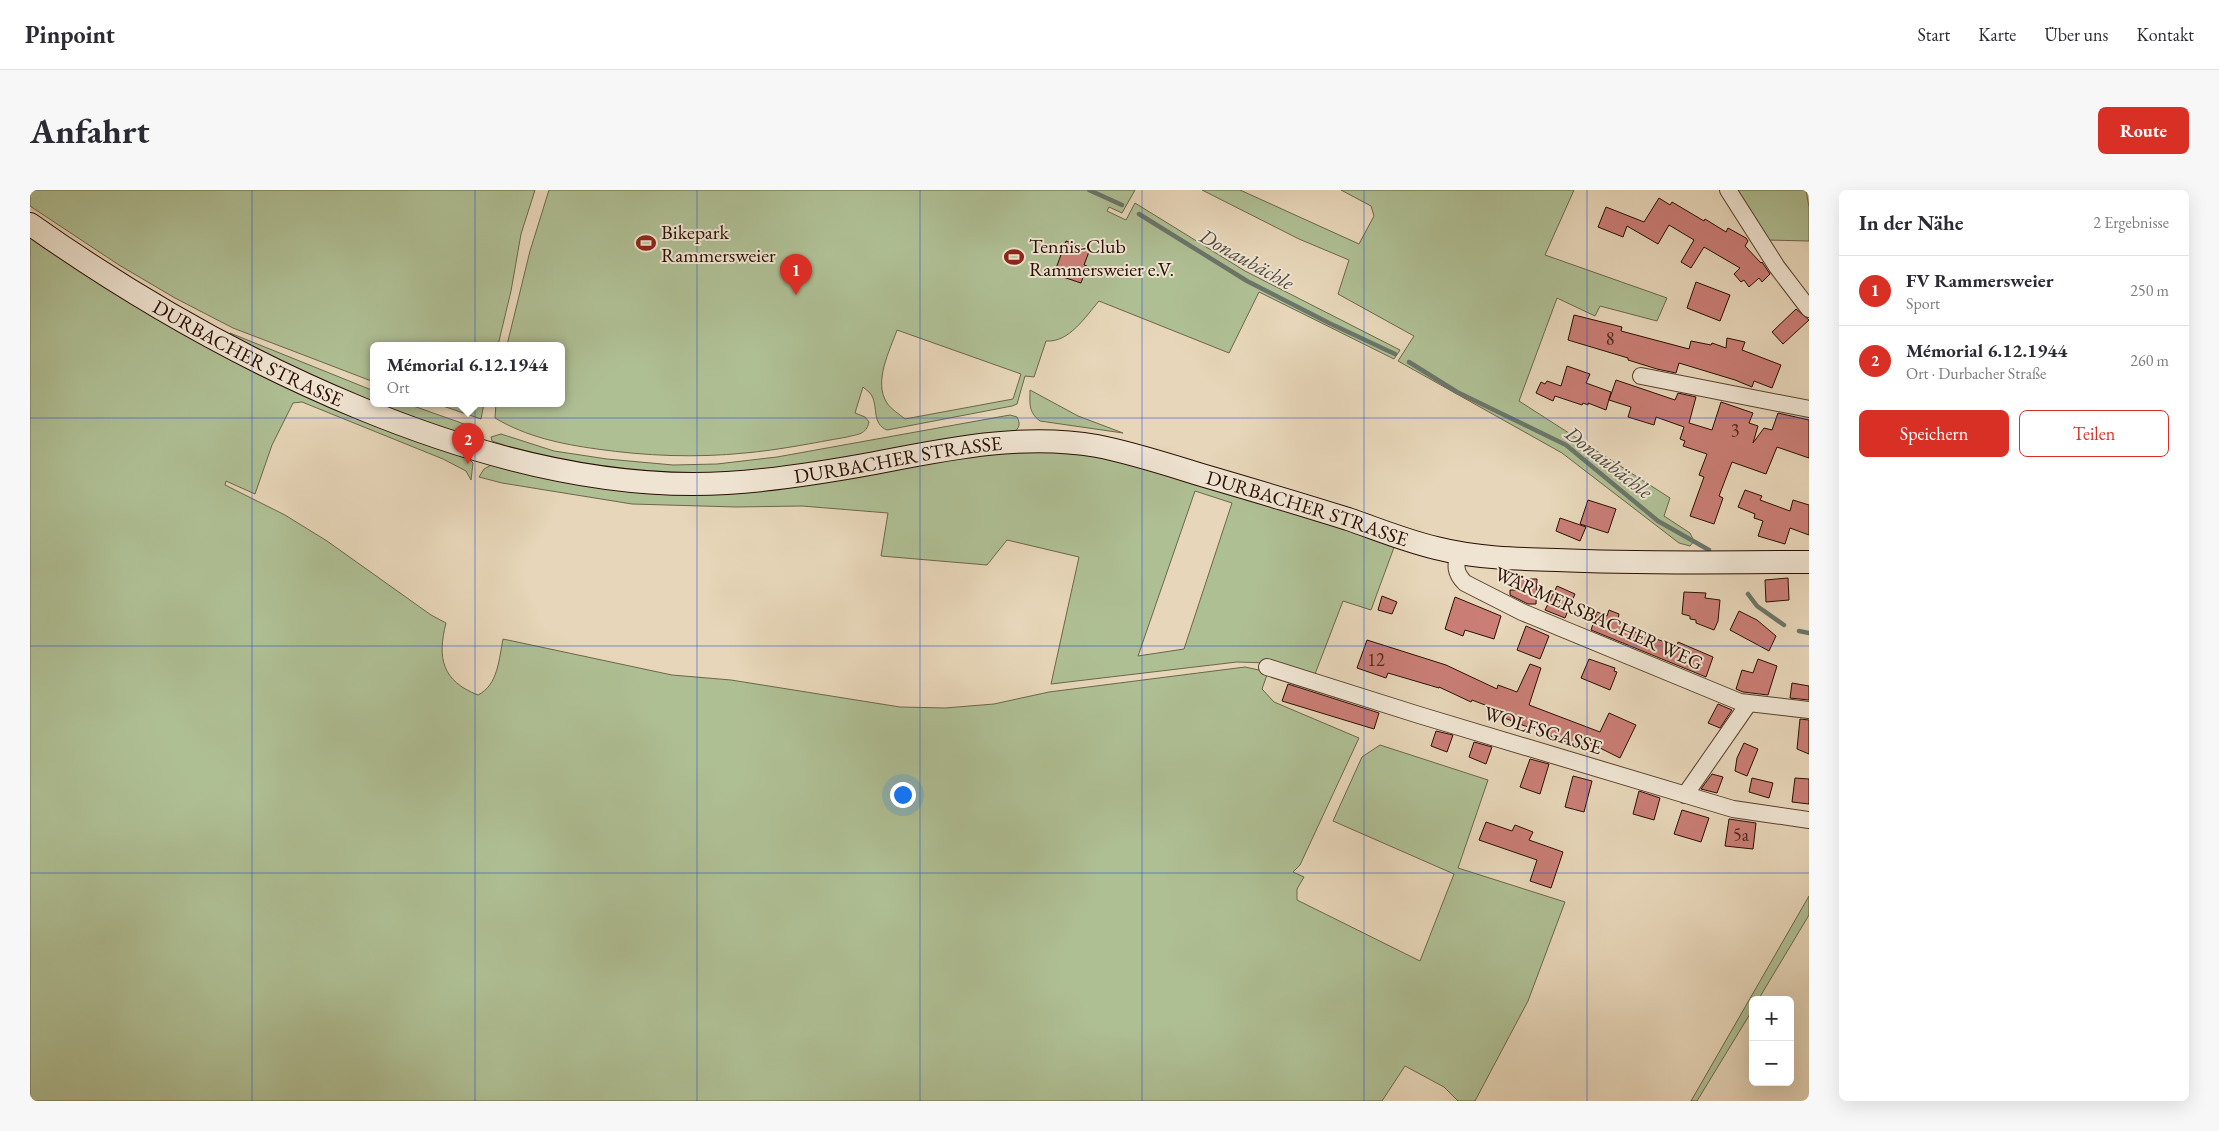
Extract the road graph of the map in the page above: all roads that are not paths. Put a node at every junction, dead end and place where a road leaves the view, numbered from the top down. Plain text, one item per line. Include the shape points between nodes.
1 (1728, 190) edge
2 (30, 224) edge
3 (1809, 309) edge
4 (1641, 376) dead end
5 (1809, 409) edge
6 (1459, 552) junction
7 (1809, 562) edge
8 (1267, 667) dead end
9 (1749, 703) junction
10 (1809, 710) edge
11 (1685, 795) junction
12 (1809, 820) edge

1 - 3 street via 1777,267
2 - 6 street, DURBACHER STRASSE via 142,297 219,341 301,382 395,421 481,451 585,475 653,483 724,483 797,476 948,449 1025,441 1058,442 1096,446 1164,464 1435,548
4 - 5 street
6 - 7 street, DURBACHER STRASSE via 1608,562
6 - 9 street, WÄRMERSBACHER WEG via 1456,569 1465,583 1522,612
8 - 11 street, WOLFSGASSE
9 - 10 street, WÄRMERSBACHER WEG
9 - 11 street
11 - 12 street, WOLFSGASSE via 1733,809

